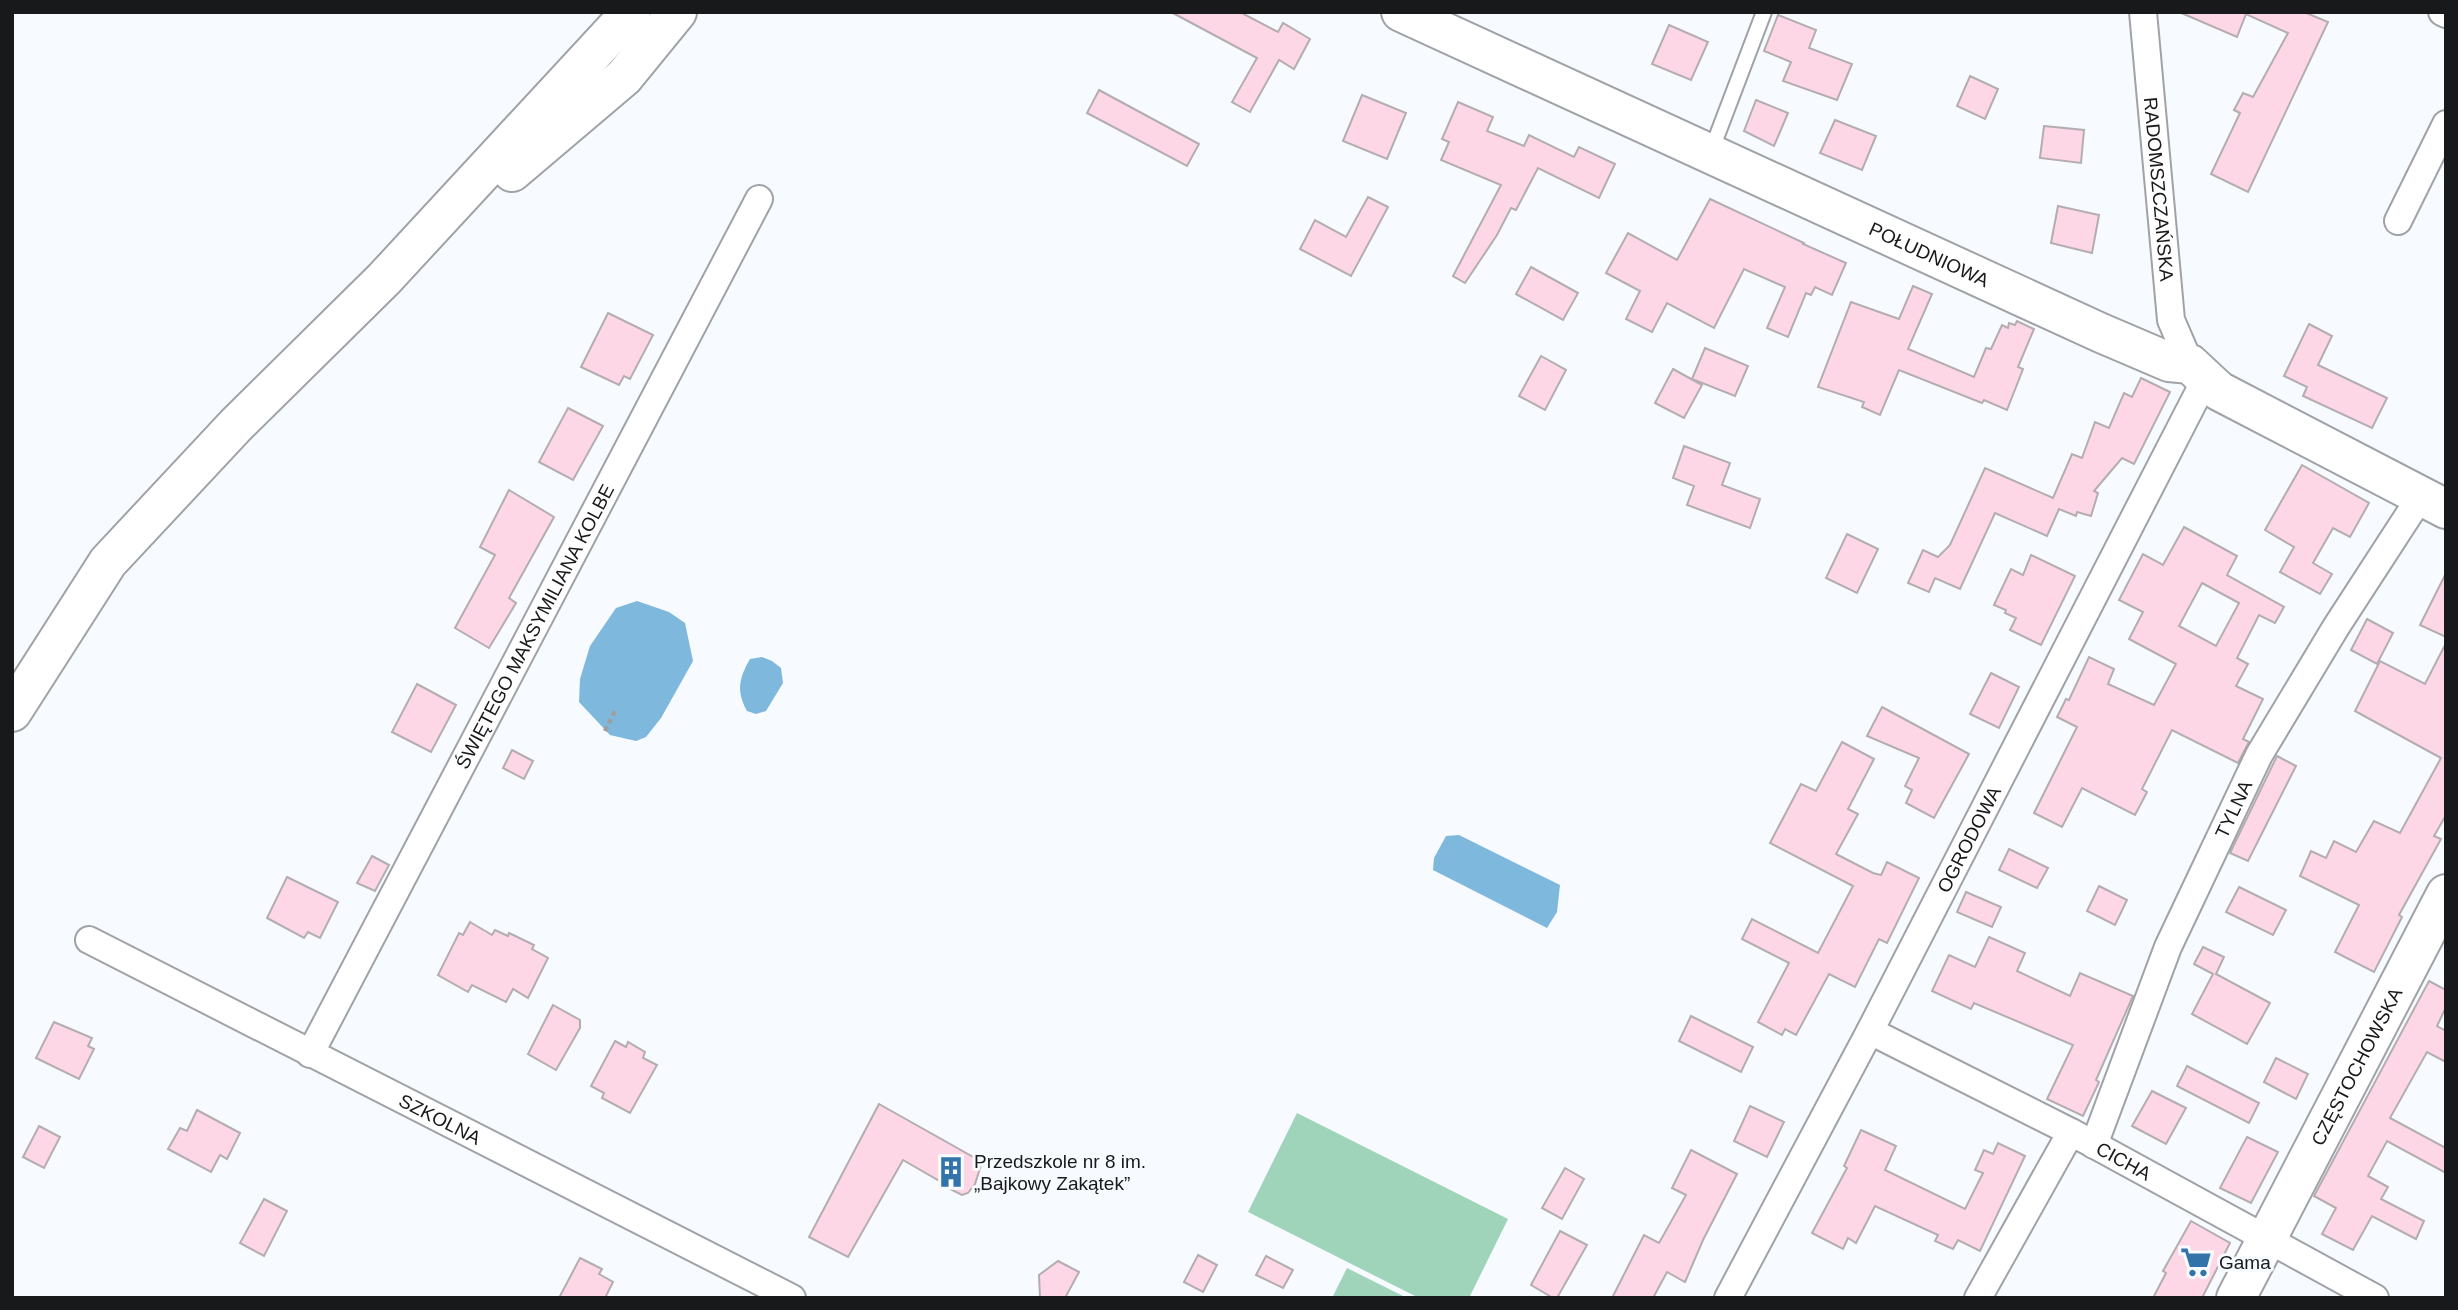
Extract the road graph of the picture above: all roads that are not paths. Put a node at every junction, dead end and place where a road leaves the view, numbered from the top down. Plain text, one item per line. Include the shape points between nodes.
1 (631, 12) edge
2 (677, 12) edge
3 (1401, 12) edge
4 (1764, 12) edge
5 (2143, 12) edge
6 (2446, 124) edge
7 (1708, 161) junction
8 (759, 199) dead end
9 (2398, 221) dead end
10 (384, 279) junction
11 (2197, 372) junction
12 (2434, 503) edge
13 (12, 712) edge
14 (2446, 894) edge
15 (89, 940) dead end
16 (1870, 1031) junction
17 (310, 1054) junction
18 (2071, 1132) junction
19 (2094, 1145) junction
20 (2266, 1239) junction
21 (790, 1297) edge
22 (1728, 1298) edge
23 (1978, 1298) edge
24 (2236, 1298) edge
25 (2375, 1298) edge

1 - 10 street
2 - 10 street via 624,77
3 - 7 street, POŁUDNIOWA
4 - 7 lane
5 - 11 street, RADOMSZCZAŃSKA via 2171,320
6 - 9 street
7 - 11 street, POŁUDNIOWA
8 - 17 street, ŚWIĘTEGO MAKSYMILIANA KOLBE
10 - 13 street via 236,425 108,562
11 - 12 street, POŁUDNIOWA via 2219,390
11 - 16 street, OGRODOWA
12 - 19 street, TYLNA via 2336,627 2259,755 2168,947
14 - 20 street, CZĘSTOCHOWSKA
15 - 17 street, SZKOLNA
16 - 18 street, CICHA
16 - 22 street, OGRODOWA
17 - 21 street, SZKOLNA
18 - 19 street, CICHA
18 - 23 street
19 - 20 street, CICHA
20 - 24 street, CZĘSTOCHOWSKA
20 - 25 street, CICHA

